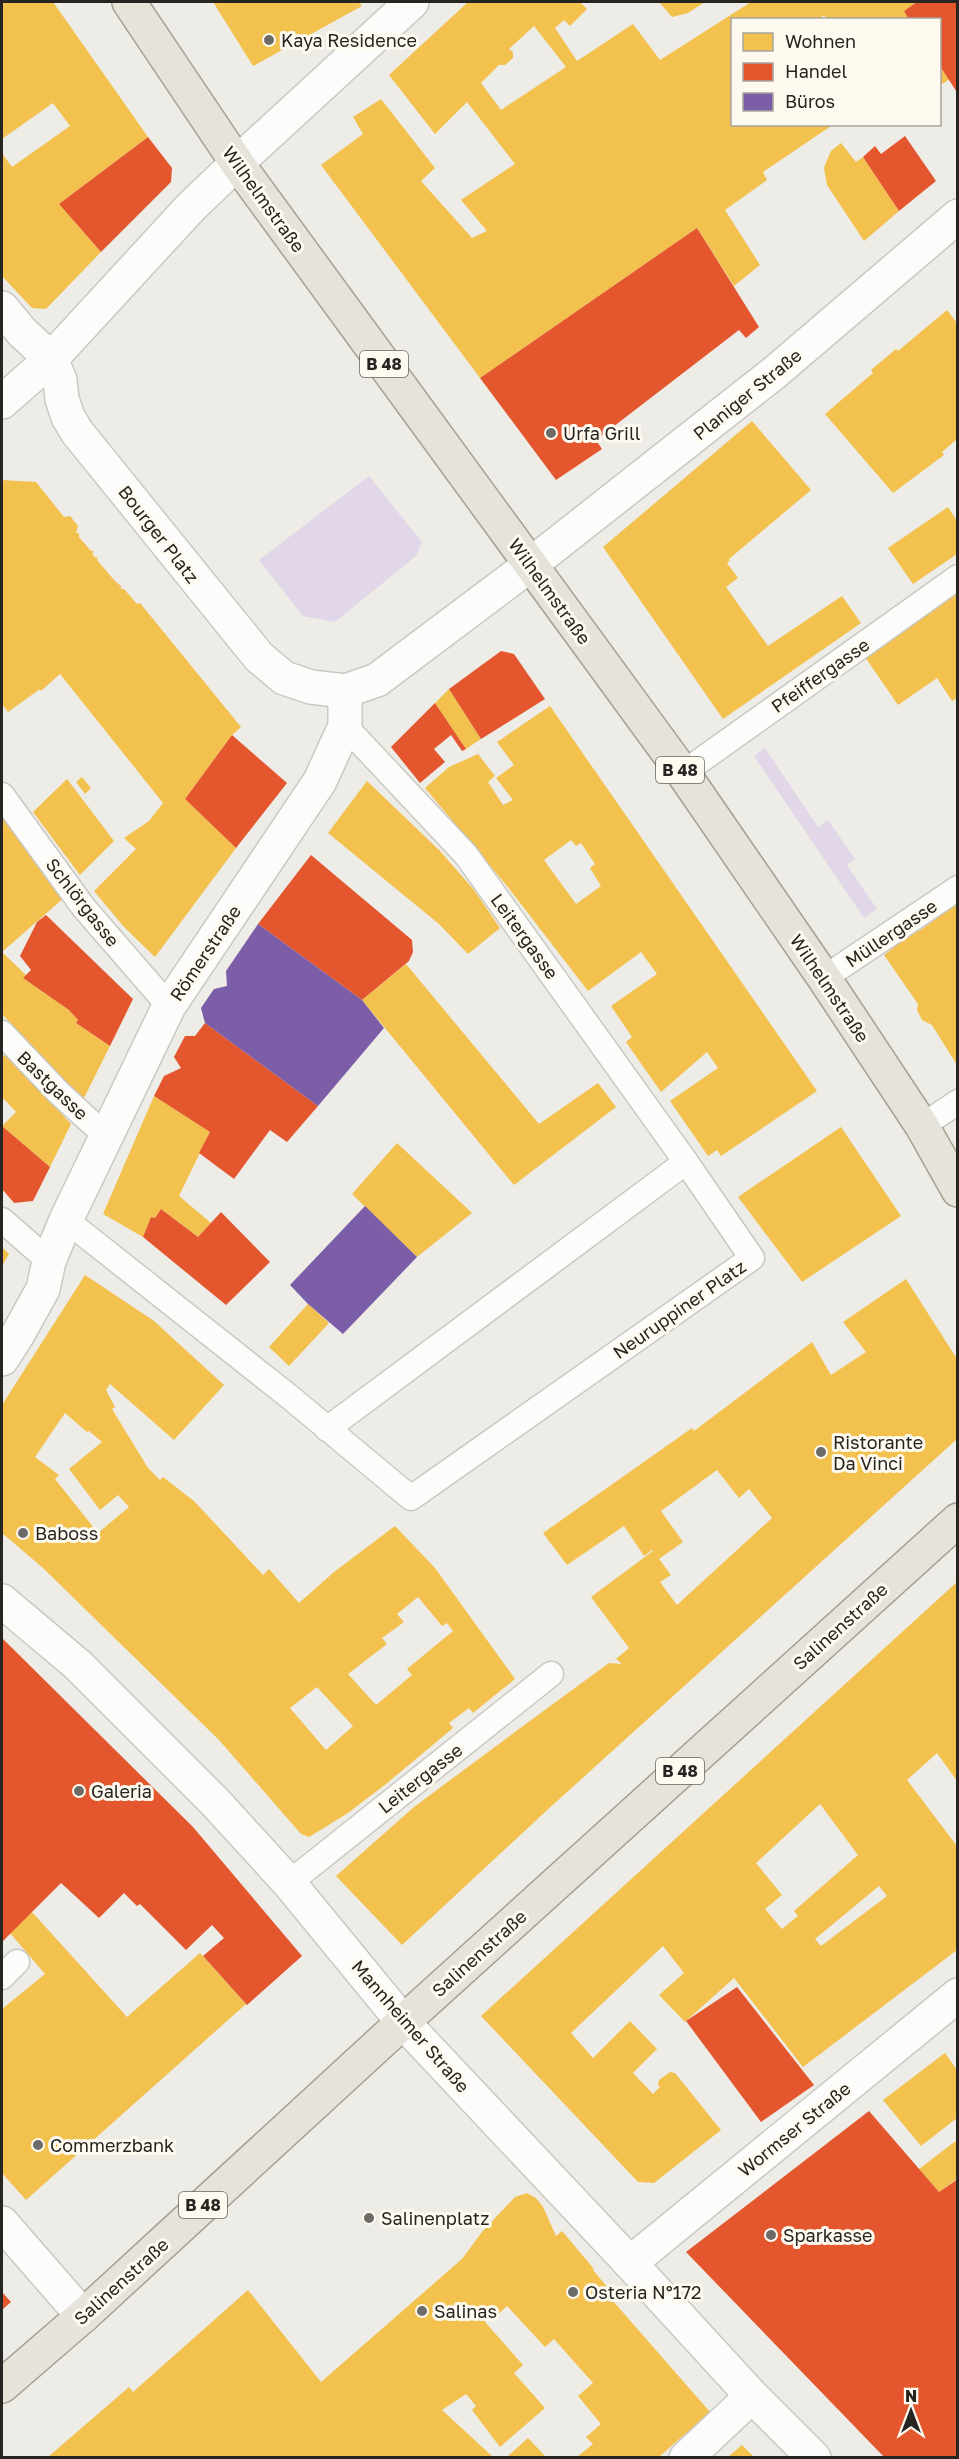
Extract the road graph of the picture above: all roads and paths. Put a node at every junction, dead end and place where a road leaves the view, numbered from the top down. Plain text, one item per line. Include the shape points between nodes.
1 (129, 2) edge
2 (412, 2) edge
3 (237, 163) junction
4 (957, 216) edge
5 (2, 308) edge
6 (51, 358) junction
7 (2, 402) edge
8 (530, 565) junction
9 (957, 577) edge
10 (345, 691) junction
11 (345, 726) junction
12 (683, 773) junction
13 (2, 795) edge
14 (957, 888) edge
15 (824, 978) junction
16 (169, 1006) junction
17 (2, 1033) edge
18 (957, 1102) edge
19 (922, 1126) junction
20 (106, 1136) junction
21 (686, 1162) junction
22 (957, 1190) edge
23 (2, 1220) edge
24 (66, 1220) junction
25 (49, 1261) junction
26 (2, 1359) edge
27 (327, 1429) junction
28 (957, 1520) edge
29 (2, 1600) edge
30 (551, 1674) dead end
31 (289, 1883) junction
32 (957, 1995) edge
33 (403, 2022) junction
34 (2, 2223) edge
35 (630, 2263) junction
36 (83, 2316) junction
37 (2, 2386) edge
38 (752, 2396) junction
39 (686, 2457) edge
40 (814, 2457) edge

1 - 3 main road, Wilhelmstraße / B 48
2 - 3 street
3 - 6 street
3 - 8 main road, Wilhelmstraße / B 48
4 - 8 street, Planiger Straße via 774,374
5 - 6 street
6 - 7 street
6 - 10 street, Bourger Platz via 68,417 77,432 259,657 284,678 311,687
8 - 10 street, Bourger Platz via 377,680
8 - 12 main road, Wilhelmstraße / B 48
9 - 12 lane, Pfeiffergasse
10 - 11 street, Römerstraße
11 - 16 street, Römerstraße via 320,781
11 - 21 lane, Leitergasse via 466,855
12 - 15 main road, Wilhelmstraße / B 48
13 - 16 lane, Schlörgasse via 84,908
14 - 15 lane, Müllergasse
15 - 19 main road, Wilhelmstraße / B 48
16 - 20 street, Römerstraße
17 - 20 lane, Bastgasse
18 - 19 lane
19 - 22 main road, Wilhelmstraße / B 48
20 - 24 street, Römerstraße
21 - 27 lane
21 - 27 lane, Neuruppiner Platz via 752,1258 411,1498
23 - 25 lane
24 - 25 street, Römerstraße
24 - 27 lane
25 - 26 street, Römerstraße via 43,1289
28 - 33 main road, Salinenstraße / B 48
29 - 31 street, Mannheimer Straße via 78,1665 148,1733
30 - 31 lane, Leitergasse
31 - 33 street, Mannheimer Straße
32 - 35 street, Wormser Straße
33 - 35 street, Mannheimer Straße
33 - 36 main road, Salinenstraße / B 48
34 - 36 street
35 - 38 street, Mannheimer Straße
36 - 37 main road, Salinenstraße / B 48
38 - 39 street
38 - 40 street, Mannheimer Straße

